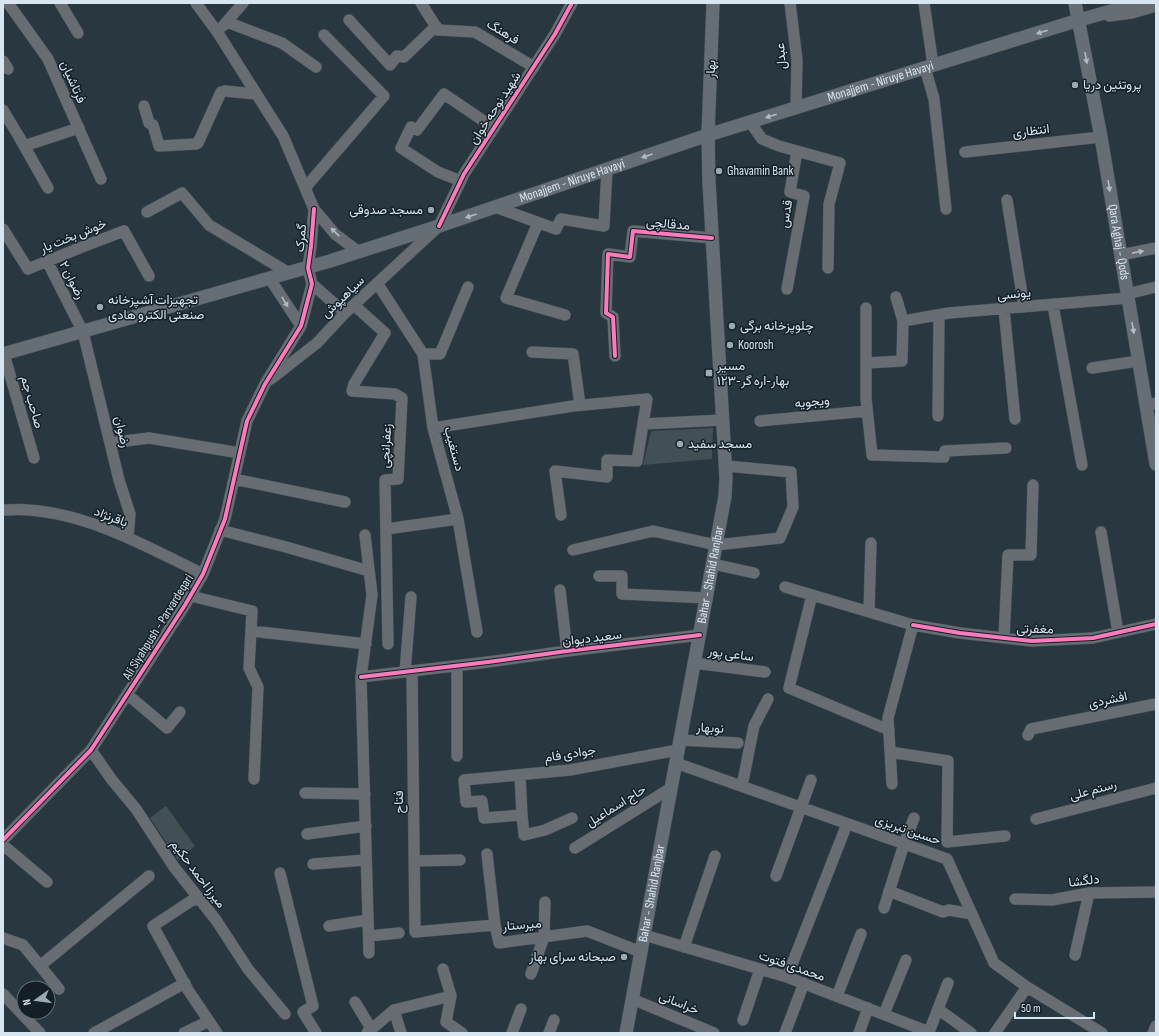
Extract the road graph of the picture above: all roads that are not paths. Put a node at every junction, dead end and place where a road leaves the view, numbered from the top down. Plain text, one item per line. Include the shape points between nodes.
1 (8, 3) edge
2 (60, 3) edge
3 (196, 3) edge
4 (243, 3) edge
5 (421, 3) edge
6 (572, 3) edge
7 (713, 3) edge
8 (790, 3) edge
9 (924, 3) edge
10 (1075, 3) edge
11 (1140, 3) edge
12 (1156, 6) edge
13 (349, 20) dead end
14 (1079, 20) junction
15 (227, 22) junction
16 (436, 26) junction
17 (78, 33) dead end
18 (218, 33) junction
19 (324, 35) dead end
20 (316, 67) dead end
21 (534, 67) junction
22 (929, 67) junction
23 (256, 94) junction
24 (144, 106) dead end
25 (796, 108) junction
26 (3, 110) edge
27 (750, 122) junction
28 (79, 128) junction
29 (494, 128) junction
30 (708, 135) junction
31 (1101, 137) junction
32 (24, 146) junction
33 (797, 151) junction
34 (965, 152) dead end
35 (607, 169) junction
36 (101, 179) dead end
37 (461, 181) junction
38 (48, 188) dead end
39 (305, 188) junction
40 (1007, 200) dead end
41 (495, 207) junction
42 (314, 209) junction
43 (946, 209) dead end
44 (146, 212) dead end
45 (538, 223) junction
46 (439, 226) junction
47 (3, 229) edge
48 (712, 238) junction
49 (1156, 248) edge
50 (360, 252) junction
51 (1121, 255) junction
52 (47, 262) junction
53 (308, 268) junction
54 (828, 268) dead end
55 (289, 273) junction
56 (148, 276) dead end
57 (270, 279) junction
58 (377, 283) junction
59 (312, 284) junction
60 (468, 287) dead end
61 (1156, 287) edge
62 (787, 289) dead end
63 (1128, 296) junction
64 (896, 297) dead end
65 (354, 305) junction
66 (1053, 305) junction
67 (1024, 307) junction
68 (866, 308) dead end
69 (1004, 309) junction
70 (345, 313) junction
71 (565, 315) dead end
72 (939, 315) junction
73 (902, 321) junction
74 (300, 326) junction
75 (83, 332) junction
76 (532, 352) dead end
77 (3, 354) edge
78 (423, 354) junction
79 (615, 356) dead end
80 (1138, 361) junction
81 (866, 363) junction
82 (1092, 368) dead end
83 (265, 384) junction
84 (580, 405) junction
85 (1151, 405) edge
86 (867, 410) junction
87 (938, 416) dead end
88 (1015, 419) dead end
89 (723, 420) junction
90 (760, 421) dead end
91 (643, 424) junction
92 (434, 428) junction
93 (110, 443) junction
94 (1006, 448) dead end
95 (240, 453) junction
96 (34, 458) dead end
97 (1156, 464) edge
98 (1082, 465) dead end
99 (726, 466) junction
100 (234, 480) junction
101 (1033, 485) dead end
102 (345, 502) dead end
103 (3, 510) edge
104 (561, 515) dead end
105 (458, 518) junction
106 (386, 529) junction
107 (220, 530) junction
108 (1101, 532) dead end
109 (365, 535) dead end
110 (128, 538) junction
111 (871, 543) dead end
112 (716, 545) junction
113 (573, 550) dead end
114 (713, 564) junction
115 (369, 571) junction
116 (754, 573) dead end
117 (203, 574) junction
118 (599, 576) dead end
119 (785, 587) dead end
120 (560, 590) dead end
121 (812, 594) junction
122 (190, 596) junction
123 (411, 597) dead end
124 (707, 598) junction
125 (869, 612) junction
126 (1156, 624) edge
127 (913, 625) junction
128 (251, 631) junction
129 (477, 632) dead end
130 (1118, 632) junction
131 (700, 635) junction
132 (1004, 638) junction
133 (366, 644) junction
134 (388, 644) dead end
135 (567, 651) junction
136 (694, 663) junction
137 (457, 666) junction
138 (408, 671) junction
139 (765, 672) dead end
140 (362, 676) junction
141 (127, 694) junction
142 (768, 699) dead end
143 (1156, 704) edge
144 (180, 712) dead end
145 (889, 730) junction
146 (1028, 735) dead end
147 (738, 743) dead end
148 (679, 745) junction
149 (90, 750) junction
150 (890, 752) junction
151 (457, 756) dead end
152 (676, 763) junction
153 (520, 776) junction
154 (254, 779) dead end
155 (811, 780) dead end
156 (892, 784) dead end
157 (742, 786) junction
158 (671, 788) junction
159 (1156, 788) edge
160 (305, 793) dead end
161 (365, 794) junction
162 (800, 807) junction
163 (522, 815) junction
164 (572, 818) dead end
165 (914, 818) dead end
166 (1036, 819) dead end
167 (847, 824) junction
168 (366, 826) junction
169 (307, 834) dead end
170 (1005, 836) dead end
171 (3, 840) edge
172 (904, 844) junction
173 (3, 845) edge
174 (575, 848) dead end
175 (487, 854) dead end
176 (715, 856) dead end
177 (366, 860) junction
178 (460, 860) dead end
179 (414, 861) junction
180 (313, 864) dead end
181 (280, 873) dead end
182 (149, 876) dead end
183 (776, 876) dead end
184 (47, 882) dead end
185 (889, 891) junction
186 (1156, 892) edge
187 (1089, 893) junction
188 (199, 898) junction
189 (1015, 899) dead end
190 (545, 902) dead end
191 (884, 908) dead end
192 (972, 914) junction
193 (368, 920) junction
194 (495, 925) junction
195 (329, 926) dead end
196 (415, 932) joint
197 (399, 933) dead end
198 (860, 934) dead end
199 (644, 935) junction
200 (369, 936) junction
201 (544, 937) junction
202 (3, 938) edge
203 (684, 947) junction
204 (641, 952) junction
205 (369, 953) dead end
206 (1075, 955) dead end
207 (906, 960) dead end
208 (40, 966) junction
209 (443, 969) dead end
210 (760, 969) junction
211 (531, 974) dead end
212 (787, 977) junction
213 (185, 983) junction
214 (804, 983) junction
215 (948, 983) dead end
216 (1027, 987) junction
217 (59, 989) dead end
218 (3, 994) edge
219 (451, 996) junction
220 (837, 996) junction
221 (632, 999) junction
222 (355, 1002) dead end
223 (868, 1008) junction
224 (521, 1009) dead end
225 (938, 1009) junction
226 (394, 1010) junction
227 (285, 1014) dead end
228 (884, 1014) junction
229 (554, 1020) dead end
230 (743, 1020) dead end
231 (209, 1021) junction
232 (1156, 1026) edge
233 (370, 1031) edge
234 (1000, 1031) edge
235 (40, 1033) edge
236 (94, 1033) edge
237 (184, 1033) edge
238 (217, 1033) edge
239 (316, 1033) edge
240 (401, 1033) edge
241 (462, 1033) edge
242 (512, 1033) edge
243 (549, 1033) edge
244 (626, 1033) edge
245 (714, 1033) edge
246 (785, 1033) edge
247 (859, 1033) edge
248 (971, 1033) edge
249 (1102, 1033) edge
250 (1153, 1033) edge

1 - 28 street, فرتاشیان via 48,59
2 - 17 street
3 - 18 street, گمرک
4 - 15 street
5 - 16 street
6 - 21 street, شهید نوحه خوان
7 - 30 main road, بهار
8 - 25 street, عبدل via 797,60
9 - 22 street
10 - 14 main road, Qara Aghaj - Qods
11 - 14 main road, Monajjem - Niruye Havayi
12 - 14 street via 1132,13
13 - 16 street via 390,65 397,56 404,57
14 -> 22 main road, Monajjem - Niruye Havayi
14 -> 31 main road, Qara Aghaj - Qods
15 - 18 street
15 - 20 street via 282,42
16 - 21 street, فرهنگ via 438,30 475,32
18 - 23 street, گمرک
19 - 39 street via 384,96
21 - 29 street, شهید نوحه خوان
22 - 25 main road, Monajjem - Niruye Havayi
22 - 43 street
23 - 24 street via 221,92 196,144 159,146
23 - 39 street, گمرک via 283,136
25 -> 27 main road, Monajjem - Niruye Havayi
26 - 32 street
27 - 30 main road, Monajjem - Niruye Havayi
27 - 33 street via 762,139
28 - 32 street
28 - 36 street, فرتاشیان
29 - 37 street, شهید نوحه خوان
29 - 37 street via 444,94 417,130 411,127 401,148 438,172
30 -> 35 main road, Monajjem - Niruye Havayi
30 - 48 main road, Bahar - Shahid Ranjbar
31 - 34 street, انتظاری
31 -> 51 main road, Qara Aghaj - Qods
32 - 38 street
33 - 54 street via 840,163 829,204
33 - 62 street, قدس via 790,192 804,196
35 - 41 main road, Monajjem - Niruye Havayi
35 - 45 street via 604,226 560,219 556,229
37 - 46 street, شهید نوحه خوان
39 - 42 street, گمرک
40 - 67 street
41 - 45 street
41 -> 46 main road, Monajjem - Niruye Havayi
50 -> 42 street, گمرک via 335,234
42 - 53 street, گمرک
44 - 55 street via 182,193 209,225
45 - 71 street via 506,298
46 - 50 main road, Monajjem - Niruye Havayi
46 - 58 street, سیاهپوش
47 - 52 street, خوش بخت یار via 28,270
48 - 79 street, مدقالچی via 632,231 630,257 608,254 606,313 612,317
48 - 89 main road, Bahar - Shahid Ranjbar
51 -> 49 street
50 - 53 main road, Monajjem - Niruye Havayi
51 - 63 main road, Qara Aghaj - Qods
52 - 56 street, خوش بخت یار via 124,231
52 - 75 street, رضوان ۲
53 - 55 main road, Monajjem - Niruye Havayi
53 - 59 street
55 - 57 main road, Monajjem - Niruye Havayi
57 -> 74 street
57 - 75 main road, Monajjem - Niruye Havayi
58 - 65 street, سیاهپوش
58 - 78 street, دستغیب
59 - 70 street
59 - 74 street, Ali Siyahpush - Parvardeqari
60 - 78 street via 440,354
61 - 63 street, یونسی
63 - 66 street, یونسی
63 -> 80 main road, Qara Aghaj - Qods
64 - 73 street
65 - 70 street, سیاهپوش
65 - 106 street, زعفرانچی via 385,333 352,391 395,394 402,398 398,479 385,480
66 - 67 street, یونسی
66 - 98 street
67 - 69 street, یونسی
68 - 81 street
69 - 72 street, یونسی
69 - 88 street
70 - 83 street, سیاهپوش via 317,343
72 - 73 street, یونسی
72 - 87 street
73 - 81 street via 902,361
74 - 83 street, Ali Siyahpush - Parvardeqari
75 - 77 main road, Monajjem - Niruye Havayi
75 - 93 street, رضوان
76 - 84 street via 573,354
77 - 96 street, صاحب جم
78 - 92 street, دستغیب
80 - 82 street
80 - 85 main road, Qara Aghaj - Qods
81 - 86 street
83 - 95 street, Ali Siyahpush - Parvardeqari via 247,421
84 - 91 street via 647,398
84 - 92 street
85 - 97 main road, Qara Aghaj - Qods
86 - 90 street, ویجویه
86 - 94 street via 872,455 944,457 946,451
89 - 91 street
89 - 99 main road, Bahar - Shahid Ranjbar
91 - 104 street via 637,461 607,460 607,477 555,471
92 - 105 street, دستغیب
93 - 95 street via 149,438
93 - 110 street, رضوان via 130,514
95 - 100 street, Ali Siyahpush - Parvardeqari
99 - 112 main road, Bahar - Shahid Ranjbar via 725,496
99 - 112 street via 791,472 793,506 780,538
100 - 102 street
100 - 107 street, Ali Siyahpush - Parvardeqari
101 - 132 street, مغفرتی via 1031,554 1008,555
103 - 110 street, باقرنژاد via 62,515 107,528
105 - 106 street
105 - 129 street, دستغیب
106 - 134 street, زعفرانچی
107 - 115 street
107 - 117 street, Ali Siyahpush - Parvardeqari
108 - 130 street
109 - 115 street
110 - 117 street, باقرنژاد
111 - 125 street
112 - 113 street via 653,531
112 - 114 main road, Bahar - Shahid Ranjbar
114 - 116 street
114 - 124 main road, Bahar - Shahid Ranjbar
115 - 133 street via 372,595
117 - 122 street, Ali Siyahpush - Parvardeqari
118 - 124 street via 622,576 622,594
119 - 121 street, مغفرتی
120 - 135 street
121 - 125 street, مغفرتی
121 - 145 street via 789,688
122 - 128 street via 252,611
122 - 141 street, Ali Siyahpush - Parvardeqari
123 - 138 street, فتاح
124 - 131 main road, Bahar - Shahid Ranjbar
125 - 127 street, مغفرتی
126 - 130 street, مغفرتی
127 - 132 street, مغفرتی
127 - 145 street via 888,718
128 - 133 street
128 - 154 street via 249,668 258,687
130 - 132 street, مغفرتی via 1092,638 1032,641
131 - 135 street, سعید دیوان
131 - 136 main road, Bahar - Shahid Ranjbar
133 - 140 street
135 - 137 street, سعید دیوان
136 - 139 street, ساعی پور
136 - 148 main road, Bahar - Shahid Ranjbar
137 - 138 street, سعید دیوان
137 - 151 street
138 - 140 street, سعید دیوان
138 - 179 street, فتاح
140 - 161 street
141 - 144 street via 167,728
141 - 149 street, Ali Siyahpush - Parvardeqari
142 - 157 street via 754,726
143 - 146 street, افشردی via 1031,729
145 - 150 street
147 - 148 street, نوبهار
148 - 152 main road, Bahar - Shahid Ranjbar
148 - 153 street, جوادی فام via 570,770
149 - 171 street, Ali Siyahpush - Parvardeqari
149 - 188 street, میرزا احمد حکیم via 136,809 174,867
150 - 156 street
150 - 170 street via 948,761 947,842
152 - 157 street, حسین تبریزی
152 - 158 main road, Bahar - Shahid Ranjbar
153 - 163 street
153 - 163 street, جوادی فام via 464,780 466,802 482,801 484,818
155 - 162 street
157 - 162 street, حسین تبریزی
158 - 174 street, حاج اسماعیل
158 - 199 main road, Bahar - Shahid Ranjbar
159 - 166 street, رستم علی
160 - 161 street
161 - 168 street
162 - 167 street, حسین تبریزی
162 - 183 street
163 - 164 street via 524,835 545,830
165 - 172 street
167 - 172 street, حسین تبریزی
167 - 212 street
168 - 169 street
168 - 177 street
172 - 185 street
172 - 192 street, حسین تبریزی via 947,859
173 - 184 street
175 - 194 street
176 - 203 street
177 - 180 street
177 - 193 street
178 - 179 street
179 - 196 street, فتاح
181 - 239 street via 313,1006 303,1012
182 - 208 street
185 - 191 street
185 - 192 street via 943,912 950,910
186 - 187 street, دلگشا
187 - 189 street, دلگشا via 1052,900
187 - 206 street
188 - 213 street via 153,926
188 - 227 street, میرزا احمد حکیم via 248,969
190 - 201 street
192 - 216 street, حسین تبریزی via 994,963
193 - 195 street
193 - 200 street
194 - 196 street, میرستار
194 - 201 street, میرستار via 499,943
197 - 200 street
198 - 220 street
199 - 203 street, محمدی فتوت
199 - 204 main road, Bahar - Shahid Ranjbar
200 - 205 street
201 - 204 street, میرستار via 587,932
201 - 211 street
202 - 208 street via 23,945
203 - 210 street, محمدی فتوت
204 - 221 main road, Bahar - Shahid Ranjbar
207 - 228 street
208 - 217 street
209 - 219 street
210 - 212 street, محمدی فتوت
210 - 230 street
212 - 214 street, محمدی فتوت
213 - 231 street
213 - 236 street
214 - 220 street, محمدی فتوت
214 - 246 street
215 - 225 street
216 - 234 street
216 - 249 street, حسین تبریزی
218 - 235 street
219 - 226 street
219 - 241 street via 446,1022
220 - 223 street, محمدی فتوت
221 - 244 main road, Bahar - Shahid Ranjbar
221 - 245 street, خراسانی
222 - 233 street
223 - 228 street, محمدی فتوت
223 - 247 street
224 - 242 street
225 - 228 street, محمدی فتوت via 929,1032
225 - 248 street
226 - 233 street
226 - 240 street
229 - 243 street
231 - 237 street
231 - 238 street
232 - 250 street

